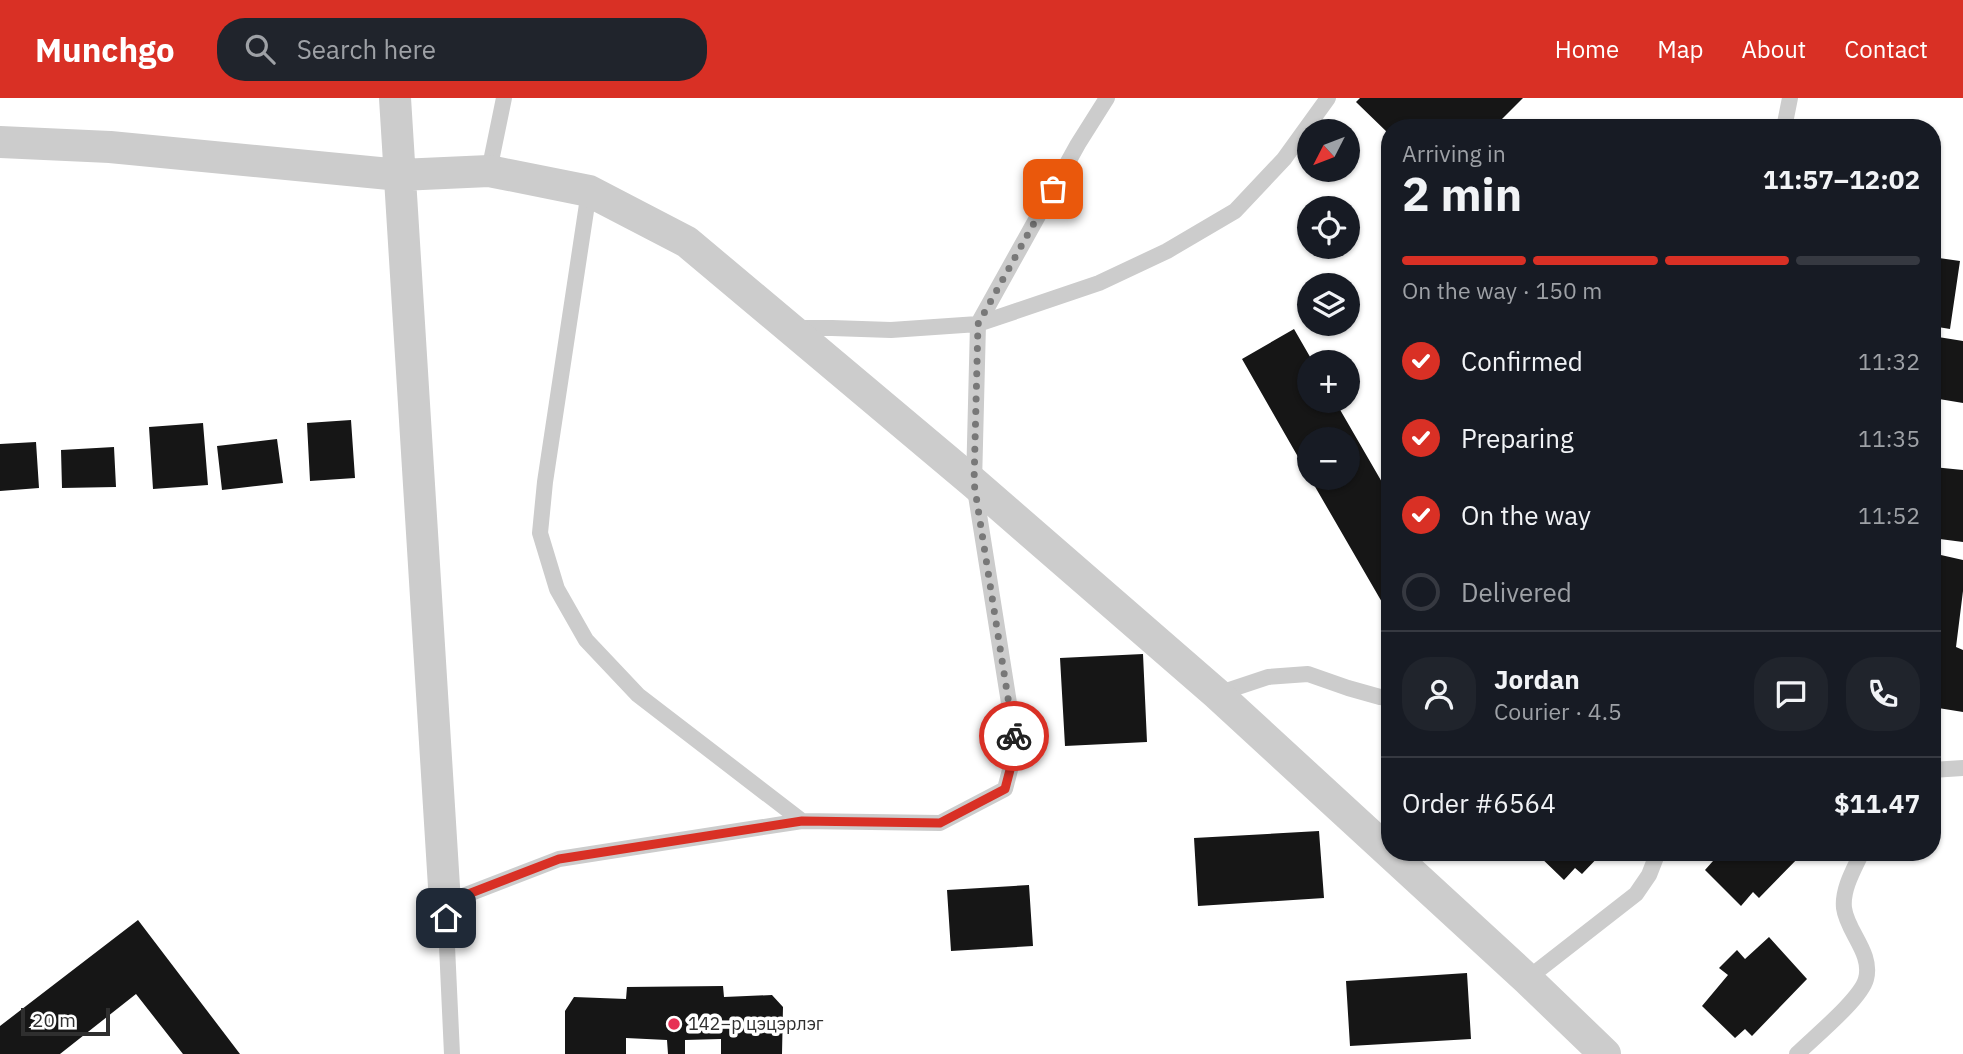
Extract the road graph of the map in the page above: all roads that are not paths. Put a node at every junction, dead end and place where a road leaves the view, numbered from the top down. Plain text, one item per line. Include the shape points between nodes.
1 (395, 98) edge
2 (505, 98) edge
3 (1107, 98) edge
4 (1328, 98) edge
5 (1790, 98) edge
6 (1786, 119) edge
7 (0, 142) edge
8 (489, 171) junction
9 (400, 175) junction
10 (589, 191) junction
11 (978, 324) junction
12 (790, 328) junction
13 (974, 483) junction
14 (1217, 694) junction
15 (1381, 698) edge
16 (1963, 768) edge
17 (1941, 769) edge
18 (802, 821) junction
19 (1381, 844) edge
20 (1399, 861) edge
21 (1654, 861) edge
22 (1858, 861) edge
23 (445, 903) junction
24 (1527, 978) junction
25 (452, 1054) edge
26 (1605, 1054) edge
27 (1797, 1054) edge

1 - 9 street
2 - 8 lane
3 - 11 lane
4 - 11 lane via 1284,159 1235,211 1099,284
5 - 6 lane
7 - 9 street via 110,147
8 - 9 street
8 - 10 street
9 - 23 street
10 - 12 street via 687,242
10 - 18 lane via 540,533 557,589 586,640 638,695
11 - 12 lane via 891,330
11 - 13 lane
12 - 13 street
13 - 14 street
13 - 18 lane via 1016,747 1005,789 940,823
14 - 15 lane via 1268,677 1308,674
14 - 19 street
16 - 17 lane
18 - 23 lane via 559,859
20 - 24 street
21 - 24 lane via 1636,894
22 - 27 lane via 1846,889 1844,909 1868,965 1866,981 1854,999
23 - 25 lane
24 - 26 street

